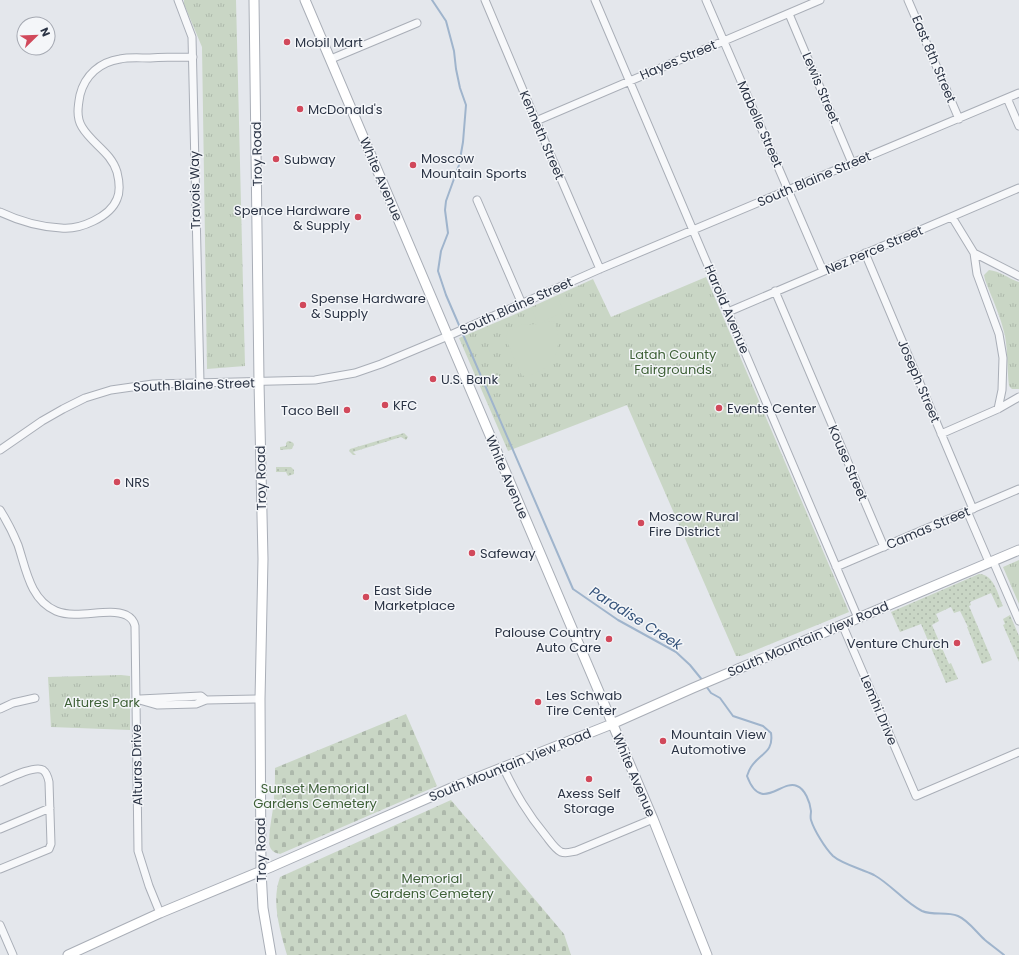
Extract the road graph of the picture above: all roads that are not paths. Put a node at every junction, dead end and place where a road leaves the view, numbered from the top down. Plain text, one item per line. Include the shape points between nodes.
1 (178, 0) edge
2 (254, 0) edge
3 (305, 0) edge
4 (485, 0) edge
5 (595, 0) edge
6 (706, 0) edge
7 (820, 0) edge
8 (908, 0) edge
9 (789, 14) junction
10 (417, 23) dead end
11 (724, 40) junction
12 (193, 57) junction
13 (331, 59) junction
14 (630, 80) junction
15 (1019, 93) edge
16 (1007, 98) junction
17 (959, 119) junction
18 (536, 121) junction
19 (1019, 126) edge
20 (852, 163) junction
21 (1019, 188) edge
22 (789, 190) junction
23 (477, 200) dead end
24 (0, 212) edge
25 (952, 217) junction
26 (693, 230) junction
27 (865, 253) junction
28 (974, 253) junction
29 (600, 269) junction
30 (823, 271) junction
31 (1019, 276) edge
32 (775, 291) junction
33 (522, 304) junction
34 (728, 312) junction
35 (450, 335) junction
36 (200, 382) junction
37 (259, 382) junction
38 (1019, 397) edge
39 (998, 409) junction
40 (941, 434) junction
41 (0, 450) edge
42 (1019, 489) edge
43 (0, 510) edge
44 (970, 510) junction
45 (884, 547) junction
46 (1019, 550) edge
47 (991, 561) junction
48 (836, 567) junction
49 (858, 618) junction
50 (1019, 621) edge
51 (842, 624) junction
52 (35, 698) dead end
53 (136, 699) junction
54 (260, 699) junction
55 (0, 710) edge
56 (612, 724) junction
57 (1019, 752) edge
58 (503, 767) junction
59 (0, 782) edge
60 (50, 808) junction
61 (653, 819) junction
62 (0, 829) edge
63 (0, 869) edge
64 (261, 871) junction
65 (160, 913) junction
66 (0, 925) edge
67 (13, 955) edge
68 (68, 955) edge
69 (272, 955) edge
70 (708, 955) edge

1 - 12 street, Travois Way via 192,37
2 - 37 street, Troy Road
3 - 13 street, White Avenue
4 - 18 street, Kenneth Street
5 - 14 street, Harold Avenue
6 - 11 street, Mabelle Street
7 - 9 street, Hayes Street
8 - 17 street, East 8th Street
9 - 11 street, Hayes Street
9 - 20 street, Lewis Street
10 - 13 street
11 - 14 street, Hayes Street
11 - 22 street, Mabelle Street
12 - 24 street via 120,58 104,64 89,74 82,85 78,117 90,137 114,162 119,187 117,199 99,218 83,226 61,228 18,220
12 - 36 street, Travois Way
13 - 35 street, White Avenue
14 - 18 street, Hayes Street
14 - 26 street, Harold Avenue
15 - 16 street, South Blaine Street
16 - 17 street, South Blaine Street
16 - 19 street
17 - 20 street, South Blaine Street
18 - 29 street, Kenneth Street
20 - 22 street, South Blaine Street
21 - 25 street, Nez Perce Street
22 - 26 street, South Blaine Street
22 - 30 street, Mabelle Street
23 - 33 street
25 - 27 street, Nez Perce Street
25 - 28 street
26 - 29 street, South Blaine Street
26 - 34 street, Harold Avenue
27 - 30 street, Nez Perce Street
27 - 40 street, Joseph Street
28 - 31 street
28 - 39 street via 977,274 999,334 1002,352 1004,374
29 - 33 street, South Blaine Street
30 - 32 street, Nez Perce Street
32 - 34 street, Nez Perce Street
32 - 45 street, Kouse Street
33 - 35 street, South Blaine Street
34 - 48 street, Harold Avenue
35 - 37 street, South Blaine Street via 355,373 315,380
35 - 56 street, White Avenue
36 - 37 street, South Blaine Street
36 - 41 street, South Blaine Street via 153,384 111,390 92,396 42,421
37 - 54 street, Troy Road via 263,559
38 - 39 street
39 - 40 street
40 - 44 street, Joseph Street
42 - 44 street, Camas Street
43 - 53 street, Alturas Drive via 12,531 32,590 42,602 55,611 68,614 114,613 126,615 134,621
44 - 45 street, Camas Street
44 - 47 street, Joseph Street
45 - 48 street, Camas Street
46 - 47 street, South Mountain View Road
47 - 49 street, South Mountain View Road
47 - 50 street, Joseph Street
48 - 49 street, Harold Avenue
49 - 51 street, South Mountain View Road
51 - 56 street, South Mountain View Road
51 - 57 street, Lemhi Drive via 916,796
52 - 55 street via 13,703
53 - 54 street via 201,696 206,700
53 - 65 street, Alturas Drive via 138,851
54 - 64 street, Troy Road
56 - 58 street, South Mountain View Road
56 - 61 street, White Avenue
58 - 61 street via 532,820 560,852 570,852
58 - 64 street, South Mountain View Road
59 - 60 street via 34,769 42,769 49,782
60 - 62 street
60 - 63 street via 51,844 48,849
61 - 70 street, White Avenue
64 - 65 street, South Mountain View Road
64 - 69 street, Troy Road via 263,908
65 - 68 street, South Mountain View Road
66 - 67 street

